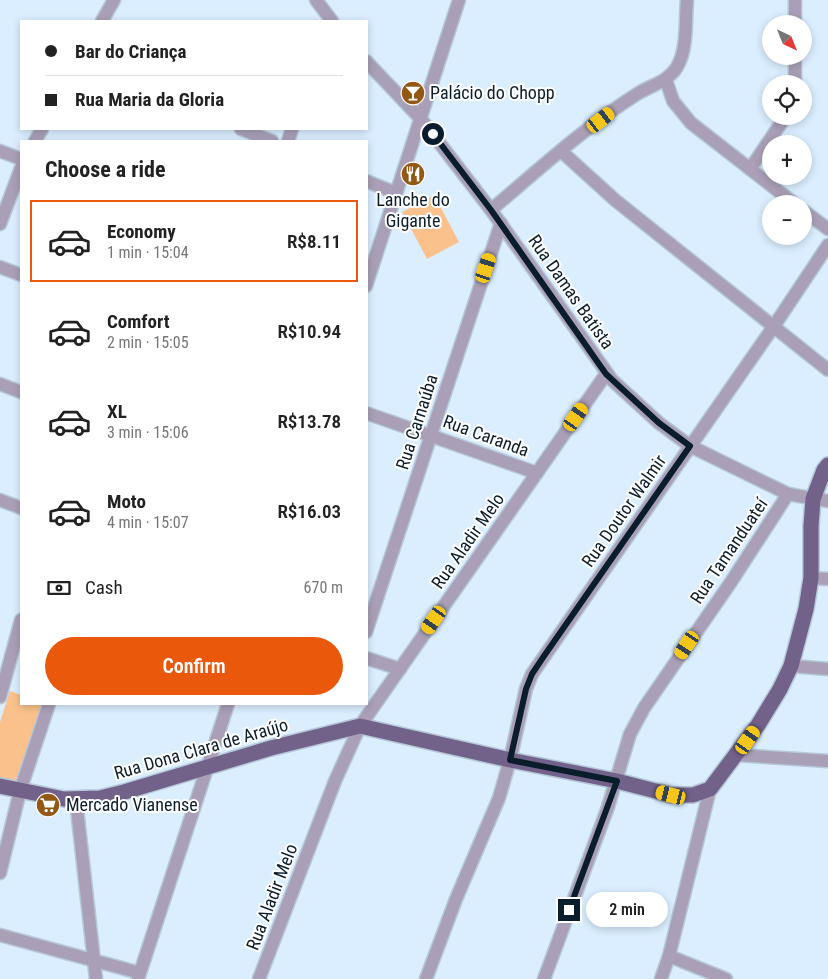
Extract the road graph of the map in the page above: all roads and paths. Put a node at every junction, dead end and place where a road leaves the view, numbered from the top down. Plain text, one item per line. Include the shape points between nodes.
1 (114, 0) edge
2 (316, 0) edge
3 (459, 0) edge
4 (687, 0) edge
5 (795, 0) edge
6 (795, 15) edge
7 (328, 19) edge
8 (103, 20) edge
9 (368, 63) edge
10 (666, 80) junction
11 (421, 119) junction
12 (780, 125) edge
13 (244, 130) edge
14 (270, 140) edge
15 (0, 151) edge
16 (561, 151) junction
17 (20, 159) edge
18 (750, 169) junction
19 (20, 171) edge
20 (368, 181) edge
21 (396, 193) junction
22 (783, 195) edge
23 (491, 210) junction
24 (812, 217) edge
25 (501, 223) junction
26 (0, 224) edge
27 (828, 229) edge
28 (828, 245) edge
29 (0, 267) edge
30 (20, 275) edge
31 (368, 280) edge
32 (774, 326) junction
33 (828, 370) edge
34 (606, 374) junction
35 (0, 384) edge
36 (20, 392) edge
37 (368, 414) edge
38 (431, 436) junction
39 (690, 446) junction
40 (828, 465) edge
41 (536, 473) junction
42 (788, 494) junction
43 (0, 500) edge
44 (821, 500) edge
45 (20, 508) edge
46 (811, 578) junction
47 (828, 579) edge
48 (20, 624) edge
49 (368, 626) edge
50 (368, 659) edge
51 (791, 666) junction
52 (828, 669) edge
53 (400, 670) junction
54 (0, 697) edge
55 (49, 705) edge
56 (228, 705) edge
57 (360, 726) junction
58 (737, 755) junction
59 (510, 760) junction
60 (828, 761) edge
61 (207, 768) junction
62 (617, 781) junction
63 (0, 786) edge
64 (710, 789) junction
65 (20, 791) junction
66 (76, 800) junction
67 (4, 837) edge
68 (0, 873) edge
69 (0, 935) edge
70 (669, 956) junction
71 (94, 960) junction
72 (139, 976) edge
73 (96, 979) edge
74 (259, 979) edge
75 (426, 979) edge
76 (544, 979) edge
77 (661, 979) edge
78 (726, 979) edge

1 - 8 street
2 - 7 street
3 - 11 street
4 - 10 street via 684,48 676,69
5 - 6 street
9 - 11 street, Rua Damas Batista
10 - 16 street via 627,100
10 - 18 street via 673,101 691,123
11 - 21 street
11 - 23 street, Rua Damas Batista
12 - 18 street
13 - 14 street
15 - 17 street
16 - 23 street
16 - 32 street via 615,200
18 - 22 street
19 - 26 street
20 - 21 street
21 - 31 street
23 - 25 street, Rua Damas Batista
24 - 27 street
25 - 34 street, Rua Damas Batista
25 - 38 street, Rua Carnaúba
28 - 32 street, Rua Doutor Walmir
29 - 30 street
32 - 33 street
32 - 39 street, Rua Doutor Walmir
34 - 39 street, Rua Damas Batista via 659,423
34 - 41 street, Rua Aladir Melo
35 - 36 street
37 - 38 street, Rua Caranda
38 - 41 street, Rua Caranda
38 - 49 street, Rua Carnaúba
39 - 42 street, Rua Damas Batista
39 - 59 street, Rua Doutor Walmir via 532,674
40 - 44 main road via 824,470
41 - 53 street, Rua Aladir Melo
42 - 44 street, Rua Tamanduateí
42 - 62 street, Rua Tamanduateí via 644,708 624,750
43 - 45 street
44 - 46 main road via 811,526
46 - 47 street
46 - 51 main road
48 - 54 street
50 - 53 street
51 - 52 street
51 - 58 main road
53 - 57 street, Rua Aladir Melo
55 - 65 street
56 - 61 street
57 - 59 main road, Rua Dona Clara de Araújo
57 - 61 main road, Rua Dona Clara de Araújo
57 - 74 street, Rua Aladir Melo via 335,781
58 - 60 street
58 - 64 main road
59 - 62 main road, Rua Dona Clara de Araújo
59 - 75 street, Rua Doutor Walmir
61 - 66 main road, Rua Dona Clara de Araújo via 100,798
61 - 72 street
62 - 64 main road, Rua Dona Clara de Araújo via 671,795 693,795
62 - 76 street, Rua Tamanduateí
63 - 65 main road, Rua Dona Clara de Araújo
64 - 70 street
65 - 66 main road, Rua Dona Clara de Araújo
65 - 67 street
66 - 71 street
67 - 68 street
69 - 71 street
70 - 77 street
70 - 78 street
71 - 72 street
71 - 73 street

